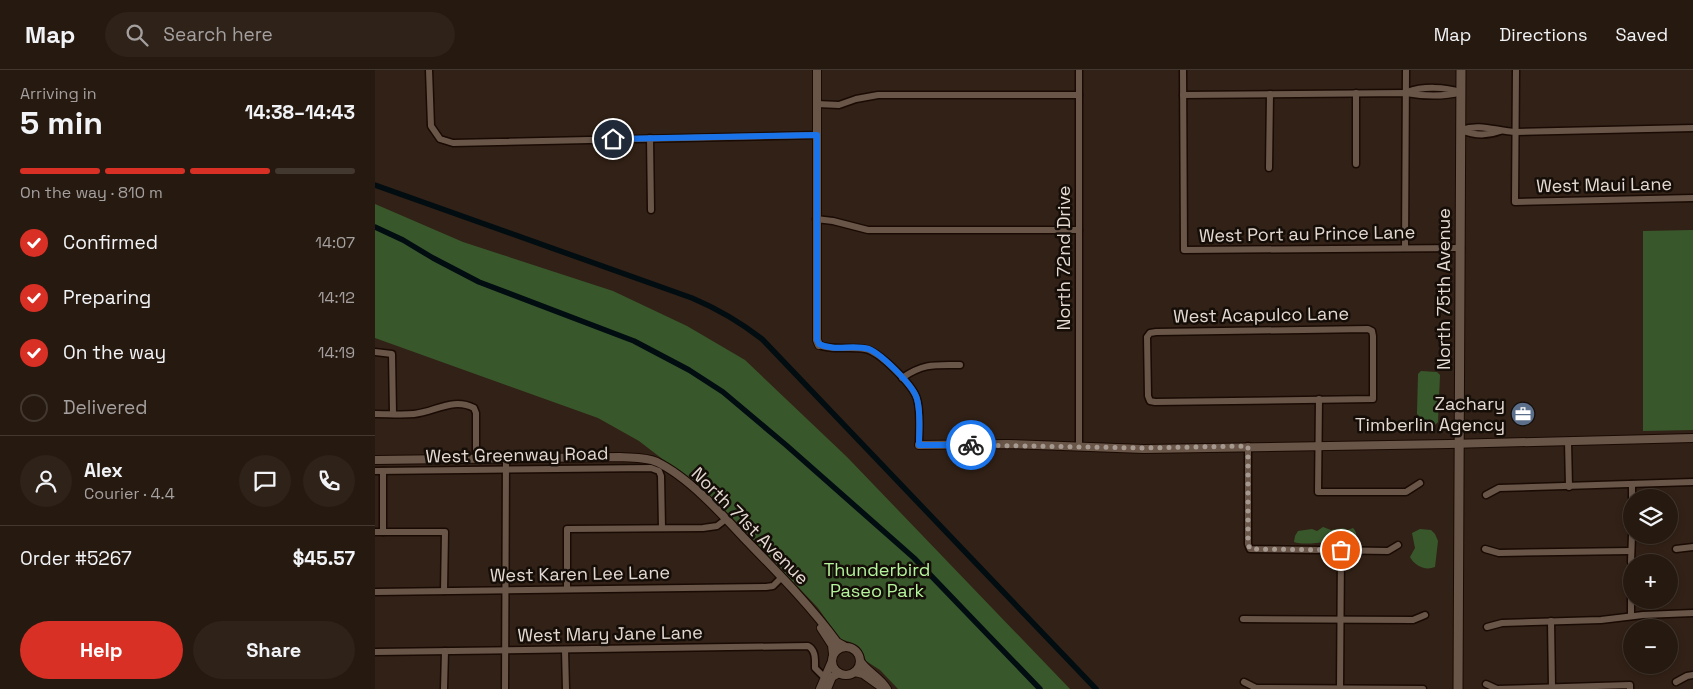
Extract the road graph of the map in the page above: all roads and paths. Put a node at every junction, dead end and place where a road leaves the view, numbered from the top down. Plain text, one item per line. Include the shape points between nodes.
1 (429, 70) edge
2 (817, 70) edge
3 (1079, 70) edge
4 (1183, 70) edge
5 (1406, 70) edge
6 (1461, 70) edge
7 (1516, 70) edge
8 (1406, 92) junction
9 (1461, 92) junction
10 (1356, 93) junction
11 (1270, 94) junction
12 (1079, 95) junction
13 (1183, 95) junction
14 (817, 104) junction
15 (1693, 128) edge
16 (1461, 130) junction
17 (1516, 132) junction
18 (817, 135) junction
19 (650, 138) junction
20 (1356, 164) dead end
21 (1269, 168) dead end
22 (1693, 198) edge
23 (651, 210) dead end
24 (816, 219) junction
25 (1079, 230) junction
26 (1405, 248) junction
27 (1461, 248) junction
28 (819, 344) joint
29 (375, 352) edge
30 (960, 365) dead end
31 (902, 378) junction
32 (1319, 400) junction
33 (375, 414) edge
34 (393, 414) junction
35 (1693, 438) edge
36 (1568, 441) junction
37 (1460, 443) junction
38 (919, 445) joint
39 (1079, 446) junction
40 (1248, 446) junction
41 (1319, 446) junction
42 (476, 458) junction
43 (506, 458) junction
44 (375, 460) edge
45 (658, 462) joint
46 (506, 469) junction
47 (375, 471) edge
48 (383, 471) junction
49 (1693, 482) edge
50 (1420, 483) dead end
51 (1632, 484) junction
52 (1569, 487) junction
53 (1632, 489) edge
54 (1486, 494) dead end
55 (726, 519) junction
56 (662, 528) junction
57 (375, 532) edge
58 (383, 532) junction
59 (1631, 544) edge
60 (1398, 545) dead end
61 (1693, 548) edge
62 (1485, 549) dead end
63 (1676, 549) dead end
64 (1341, 550) junction
65 (1631, 551) joint
66 (782, 576) junction
67 (567, 589) junction
68 (444, 590) junction
69 (506, 590) junction
70 (375, 592) edge
71 (1631, 609) edge
72 (1693, 613) edge
73 (1425, 615) dead end
74 (817, 616) junction
75 (1631, 616) junction
76 (1243, 619) dead end
77 (1340, 620) junction
78 (1551, 620) junction
79 (1487, 627) dead end
80 (844, 646) junction
81 (505, 650) junction
82 (565, 650) junction
83 (445, 651) junction
84 (375, 652) edge
85 (832, 658) junction
86 (860, 661) junction
87 (855, 672) junction
88 (839, 673) junction
89 (1693, 675) edge
90 (824, 677) junction
91 (1244, 682) dead end
92 (1676, 682) dead end
93 (1486, 684) dead end
94 (1553, 687) junction
95 (1630, 687) edge
96 (1340, 688) edge
97 (444, 689) edge
98 (505, 689) edge
99 (566, 689) edge
100 (820, 689) edge
101 (827, 689) edge
102 (885, 689) edge
103 (1423, 689) edge
104 (1458, 689) edge

1 - 19 street via 431,126 440,139 453,143
2 - 14 street
3 - 12 street, North 72nd Drive
4 - 13 street
5 - 8 street
6 - 9 main road, North 75th Avenue
7 - 17 street
8 - 9 street via 1416,95
8 - 10 street
8 - 26 street
9 - 16 main road, North 75th Avenue
10 - 11 street
10 - 20 street
11 - 13 street
11 - 21 street
12 - 14 street via 878,95 839,105
12 - 25 street, North 72nd Drive
13 - 26 street, West Port au Prince Lane via 1184,250
14 - 18 street
15 - 17 street
16 - 17 street via 1470,134
16 - 27 main road, North 75th Avenue
17 - 22 street, West Maui Lane via 1515,202
18 - 19 street
18 - 24 street
19 - 23 street
24 - 25 street via 868,230
24 - 28 street
25 - 39 street, North 72nd Drive
26 - 27 street, West Port au Prince Lane
27 - 37 main road, North 75th Avenue
28 - 31 street via 828,348 869,349
29 - 34 street via 392,354
30 - 31 street via 927,365
31 - 38 street via 917,399
32 - 32 street, West Acapulco Lane via 1373,399 1372,331 1150,333 1147,337 1147,396 1151,401
32 - 41 street
33 - 34 street
34 - 42 street via 415,414 454,404 474,408
35 - 36 street
36 - 37 street
36 - 52 street
37 - 41 street
37 - 104 main road, North 75th Avenue
38 - 39 street
39 - 40 street
40 - 41 street
40 - 64 street via 1250,549
41 - 50 street via 1318,492 1406,492
42 - 43 street, West Greenway Road
42 - 44 street, West Greenway Road
43 - 45 street, West Greenway Road via 645,458
43 - 46 street
45 - 55 street, North 71st Avenue
46 - 48 street, West Greenway Road
46 - 56 street, West Greenway Road via 651,468 659,472 662,480
46 - 69 street
47 - 48 street, West Greenway Road
48 - 58 street
49 - 51 street
51 - 52 street
51 - 53 street
52 - 54 street via 1499,488
55 - 56 street via 712,527
55 - 66 street, North 71st Avenue
56 - 67 street via 567,529
57 - 58 street
58 - 68 street via 445,532
59 - 65 street
60 - 64 street via 1388,551
61 - 63 street
62 - 65 street via 1499,553
64 - 77 street
66 - 67 street, West Karen Lee Lane via 773,586 766,587
66 - 74 street, North 71st Avenue
67 - 69 street, West Karen Lee Lane
68 - 69 street, West Karen Lee Lane
68 - 70 street, West Karen Lee Lane
69 - 81 street
71 - 75 street
72 - 75 street
73 - 77 street via 1413,620
74 - 80 street, North 71st Avenue via 837,642
74 - 85 street, North 71st Avenue via 832,645
75 - 78 street
76 - 77 street
77 - 96 street
78 - 79 street via 1502,622
78 - 94 street
80 - 85 street
80 - 86 street, North 71st Avenue via 854,648
81 - 82 street, West Mary Jane Lane
81 - 83 street, West Mary Jane Lane
81 - 98 street
82 - 90 street, West Mary Jane Lane via 808,646 814,652 815,668
82 - 99 street
83 - 84 street, West Mary Jane Lane
83 - 97 street
85 - 88 street, North 71st Avenue
85 - 90 street
86 - 87 street
86 - 102 street via 883,682
87 - 88 street
87 - 102 street
88 - 101 street via 832,677
89 - 92 street
90 - 100 street
91 - 96 street via 1256,688
93 - 94 street via 1497,689
94 - 95 street
96 - 103 street

